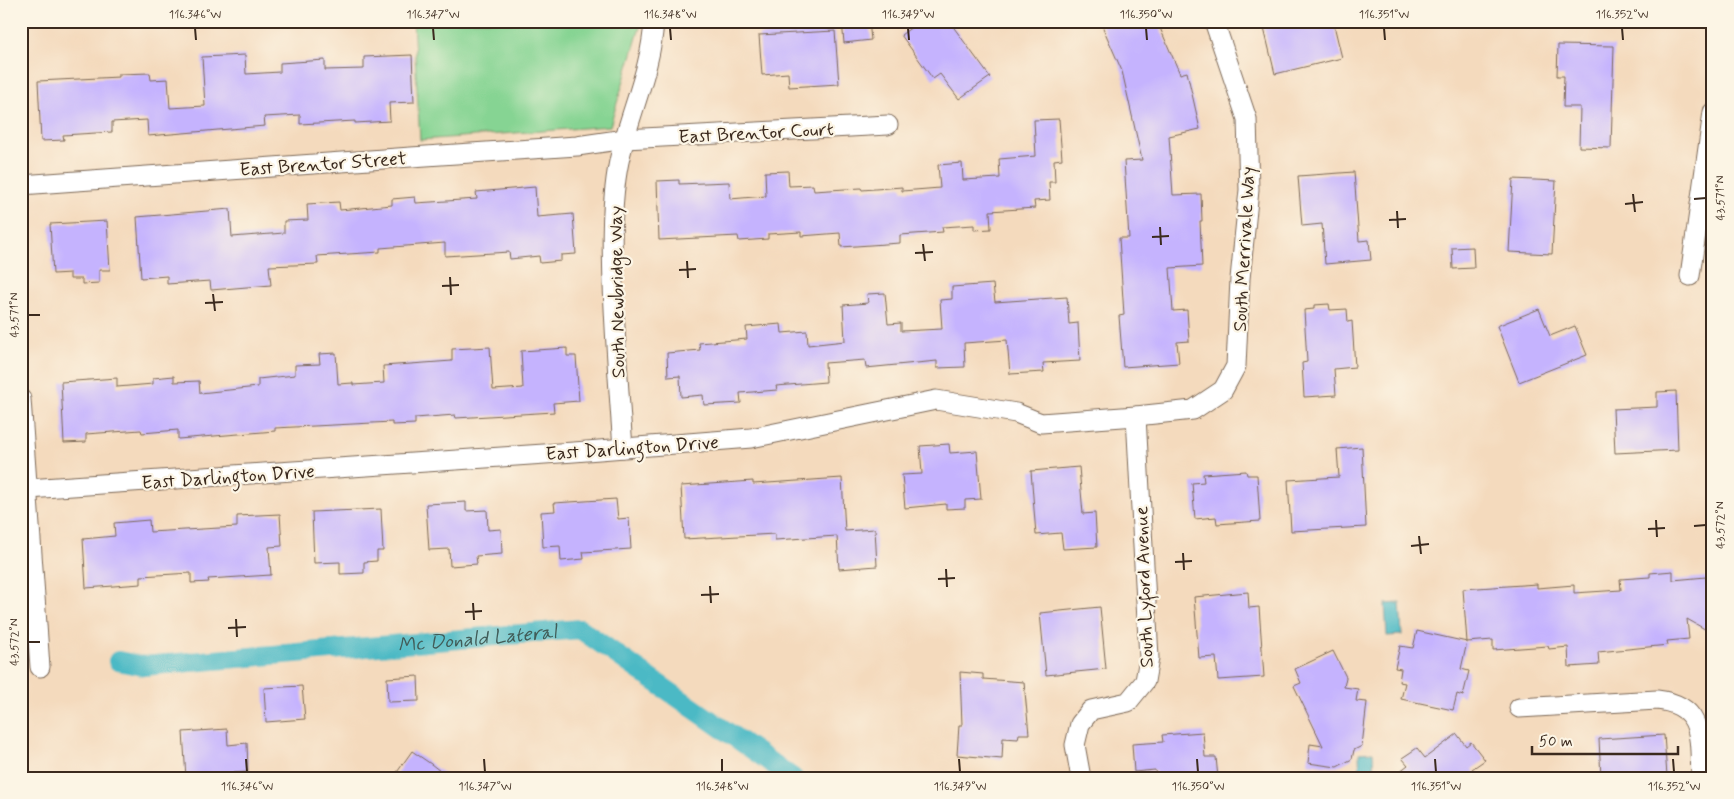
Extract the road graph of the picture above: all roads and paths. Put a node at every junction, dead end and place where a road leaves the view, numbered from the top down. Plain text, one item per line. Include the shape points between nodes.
1 (654, 21) edge
2 (1214, 21) edge
3 (1713, 112) edge
4 (888, 125) dead end
5 (624, 139) junction
6 (21, 185) edge
7 (1690, 276) dead end
8 (1223, 390) joint
9 (21, 399) edge
10 (1136, 416) junction
11 (623, 448) junction
12 (28, 489) junction
13 (40, 667) dead end
14 (1519, 708) dead end
15 (1081, 778) edge
16 (1700, 778) edge

1 - 5 street, South Newbridge Way via 649,59
2 - 8 street, South Merrivale Way via 1247,119 1249,190 1236,366
3 - 7 street
4 - 5 street, East Brentor Court
5 - 6 street, East Brentor Street via 576,146
5 - 11 street, South Newbridge Way via 611,222 615,348
8 - 10 street, East Darlington Drive via 1193,410
9 - 12 street
10 - 11 street, East Darlington Drive via 1041,423 1016,413 936,400 751,438
10 - 15 street, South Lyford Avenue via 1149,658 1145,682 1128,702 1091,710 1080,724 1075,744
11 - 12 street, East Darlington Drive
12 - 13 street
14 - 16 street via 1657,700 1671,702 1694,719

